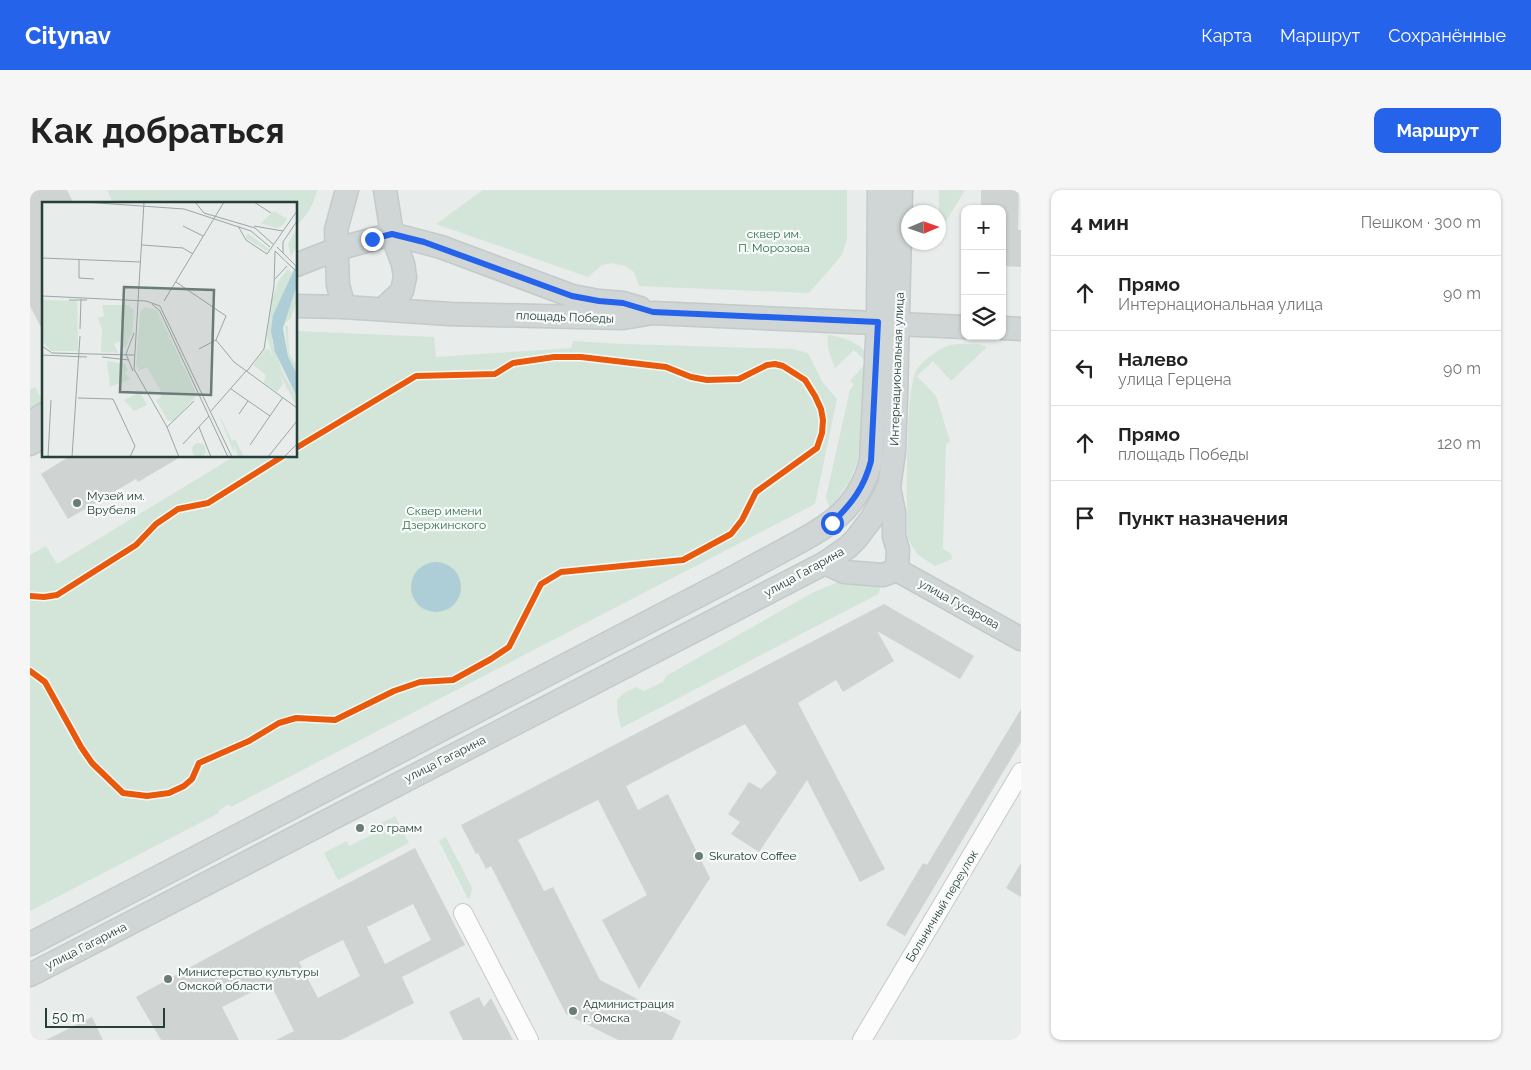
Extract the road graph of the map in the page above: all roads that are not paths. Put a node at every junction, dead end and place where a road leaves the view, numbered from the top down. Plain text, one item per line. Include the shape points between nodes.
1 (347, 190) edge
2 (385, 190) edge
3 (879, 190) edge
4 (901, 190) edge
5 (392, 234) junction
6 (337, 249) junction
7 (298, 264) edge
8 (388, 304) junction
9 (298, 306) edge
10 (344, 307) junction
11 (653, 312) junction
12 (889, 323) junction
13 (961, 327) edge
14 (1006, 328) edge
15 (1021, 329) edge
16 (42, 415) edge
17 (30, 423) edge
18 (42, 437) edge
19 (30, 444) edge
20 (889, 486) junction
21 (856, 539) joint
22 (825, 562) junction
23 (897, 570) junction
24 (1021, 639) edge
25 (552, 672) junction
26 (564, 696) junction
27 (1021, 772) edge
28 (462, 913) dead end
29 (30, 944) edge
30 (30, 974) edge
31 (529, 1040) edge
32 (862, 1040) edge

1 - 6 main road via 336,230
2 - 5 main road
3 - 12 main road, Интернациональная улица
4 - 12 main road, Интернациональная улица
5 - 6 main road
5 - 8 main road via 405,277 402,291
5 - 11 main road, площадь Победы via 441,247 572,296 623,303
6 - 7 main road
6 - 10 main road via 338,286
8 - 10 main road, площадь Победы
8 - 11 main road, площадь Победы via 450,314 623,318
9 - 10 main road, площадь Победы
11 - 12 main road
12 - 13 main road
12 - 20 main road, Интернациональная улица via 894,452
12 - 25 main road, Интернациональная улица via 871,461 867,478 848,508 832,523 804,539
14 - 15 main road
16 - 17 main road
18 - 19 main road
20 - 21 main road, Интернациональная улица via 876,513
20 - 23 main road via 898,550
21 - 22 main road, улица Гагарина
22 - 23 main road via 844,572 883,574
22 - 26 main road, улица Гагарина
23 - 24 main road, улица Гусарова
25 - 26 main road
25 - 29 main road
26 - 30 main road, улица Гагарина
27 - 32 street, Больничный переулок
28 - 31 street

